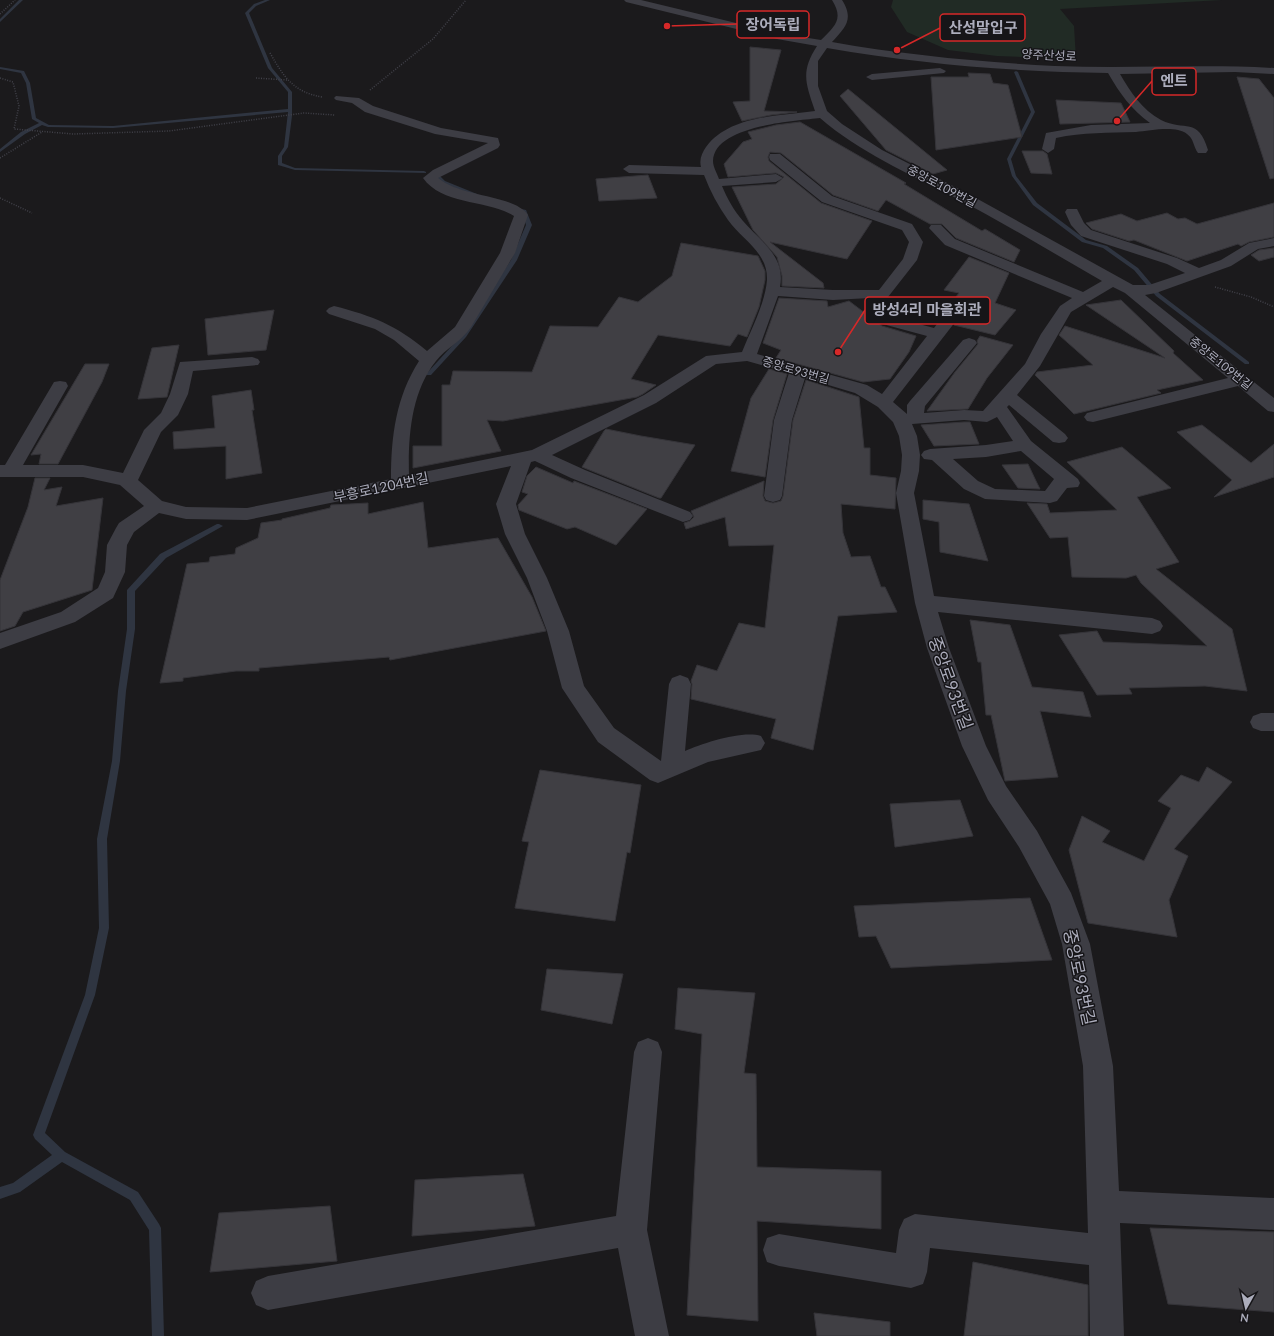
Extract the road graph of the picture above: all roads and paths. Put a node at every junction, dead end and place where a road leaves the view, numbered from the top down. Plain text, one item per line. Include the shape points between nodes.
1 (15, 0) edge
2 (466, 0) edge
3 (629, 0) edge
4 (836, 0) edge
5 (0, 14) edge
6 (739, 27) junction
7 (824, 44) junction
8 (270, 53) dead end
9 (815, 59) junction
10 (935, 60) junction
11 (951, 62) junction
12 (1274, 64) edge
13 (1112, 70) junction
14 (1251, 70) junction
15 (1274, 71) edge
16 (872, 77) dead end
17 (0, 78) edge
18 (256, 78) dead end
19 (286, 80) junction
20 (348, 99) junction
21 (298, 114) dead end
22 (823, 114) junction
23 (1163, 124) junction
24 (42, 132) junction
25 (1048, 149) dead end
26 (1202, 150) dead end
27 (775, 157) dead end
28 (0, 158) edge
29 (629, 169) dead end
30 (711, 177) junction
31 (776, 178) dead end
32 (0, 198) edge
33 (1072, 212) dead end
34 (32, 213) dead end
35 (936, 228) dead end
36 (1274, 242) edge
37 (1195, 275) junction
38 (1114, 280) junction
39 (1130, 290) junction
40 (772, 291) junction
41 (1085, 298) junction
42 (1274, 307) edge
43 (334, 311) dead end
44 (885, 320) dead end
45 (969, 343) dead end
46 (748, 356) junction
47 (428, 360) junction
48 (252, 362) dead end
49 (798, 372) junction
50 (1241, 380) junction
51 (60, 386) dead end
52 (1002, 401) junction
53 (884, 403) junction
54 (1274, 407) edge
55 (1093, 417) dead end
56 (908, 419) junction
57 (1059, 438) dead end
58 (1025, 445) junction
59 (911, 455) junction
60 (530, 456) junction
61 (938, 456) junction
62 (5, 472) edge
63 (128, 482) junction
64 (400, 483) junction
65 (773, 496) dead end
66 (156, 506) junction
67 (683, 516) dead end
68 (925, 603) junction
69 (1152, 626) dead end
70 (0, 641) edge
71 (680, 684) dead end
72 (752, 744) dead end
73 (665, 770) junction
74 (648, 1052) dead end
75 (1104, 1206) junction
76 (1274, 1214) edge
77 (631, 1230) junction
78 (779, 1250) dead end
79 (1106, 1251) junction
80 (268, 1293) dead end
81 (652, 1336) edge
82 (1107, 1336) edge

1 - 5 path
2 - 20 path via 433,39 381,81
3 - 6 street, 양주산성로
4 - 7 street via 844,16 838,28
6 - 7 street, 양주산성로
6 - 9 street via 793,42 810,51
7 - 9 street
7 - 10 street, 양주산성로
8 - 19 path
9 - 10 street via 834,53 899,60
9 - 22 street, 중앙로109번길 via 812,86
10 - 11 street, 양주산성로
11 - 13 street, 양주산성로
11 - 16 street via 939,72
12 - 14 street
13 - 14 street, 양주산성로
13 - 23 street via 1126,94 1139,109
14 - 15 street, 양주산성로
17 - 24 path via 13,82 19,106 14,129
18 - 19 path
19 - 20 path via 301,91 318,96
20 - 47 street via 369,109 439,132 494,141 494,145 483,152 430,178 458,196 512,208 520,215 518,229 484,294 457,334
21 - 24 path via 169,131 73,134
22 - 30 street via 750,124 732,131 715,145 707,156 706,166
22 - 38 street, 중앙로109번길 via 878,153
23 - 25 street via 1146,129 1097,128 1061,133 1050,136
23 - 26 street via 1190,130 1198,137
24 - 28 path
27 - 40 street via 827,199 907,227 916,242 910,260 883,294 833,295
29 - 30 street
30 - 31 street
30 - 40 street, 중앙로93번길 via 733,218 771,259 775,274
32 - 34 path
33 - 37 street via 1078,225 1086,233 1172,261
35 - 41 street via 950,242
36 - 37 street via 1254,246 1226,263
37 - 39 street via 1156,288
37 - 42 path via 1205,284 1251,297
38 - 39 street, 중앙로109번길
38 - 41 street
39 - 50 street, 중앙로109번길
40 - 46 street, 중앙로93번길
41 - 52 street via 1066,309 1032,366
43 - 47 street via 381,326 400,337
44 - 53 street via 942,328
45 - 56 street via 916,405
46 - 49 street, 중앙로93번길
46 - 60 street, 부흥로1204번길 via 712,359 650,399
47 - 64 street via 416,381 403,422 399,452
48 - 63 street via 186,366 179,394 169,415 153,430
49 - 53 street, 중앙로93번길 via 861,390
49 - 65 street via 783,420
50 - 54 street, 중앙로109번길
50 - 55 street
51 - 62 street
52 - 56 street via 987,418 964,415
52 - 57 street
52 - 58 street
53 - 56 street, 중앙로93번길
56 - 59 street, 중앙로93번길
58 - 61 street
58 - 61 street via 1068,480 1050,496 992,495 971,485
59 - 61 street
59 - 68 street, 중앙로93번길 via 906,493
60 - 64 street, 부흥로1204번길
60 - 67 street
60 - 73 street via 506,504 515,534 537,578 558,631 574,688 606,735
62 - 63 street, 부흥로1204번길 via 83,471
63 - 66 street, 부흥로1204번길
64 - 66 street, 부흥로1204번길 via 247,514 186,513
66 - 70 street via 126,528 117,546 115,572 106,593 68,617
68 - 69 street
68 - 75 street, 중앙로93번길 via 938,648 974,746 997,794 1028,839 1062,901 1076,944 1098,1066
71 - 73 street
72 - 73 street via 704,753
74 - 77 street
75 - 76 street
75 - 79 street, 중앙로93번길
77 - 80 street
77 - 81 street
78 - 79 street via 911,1272 915,1230
79 - 82 street, 중앙로93번길

